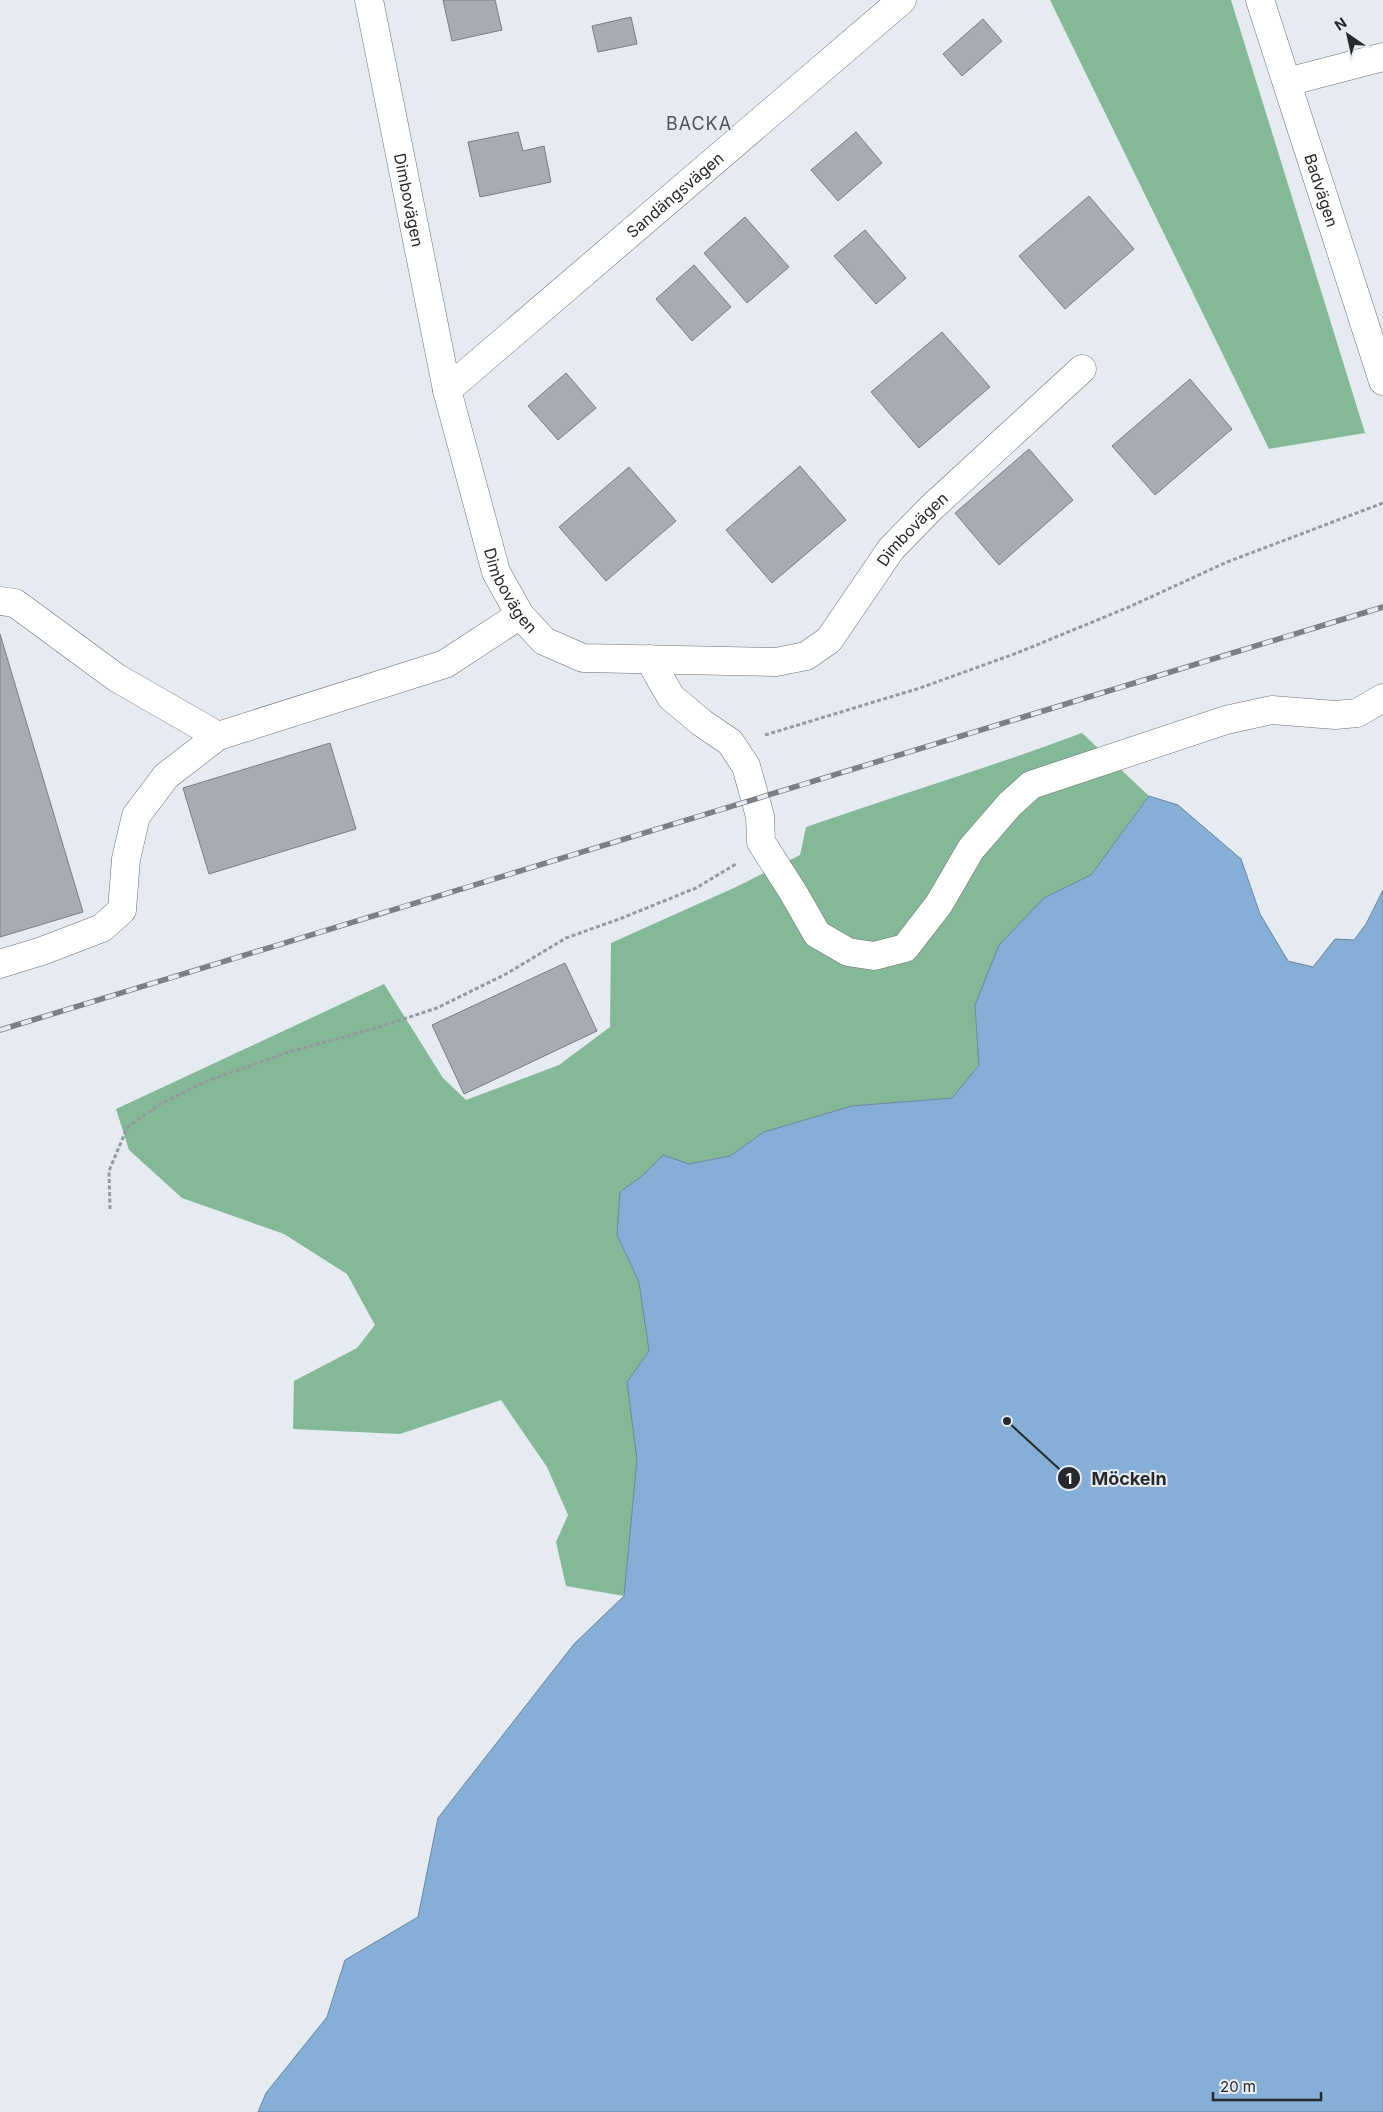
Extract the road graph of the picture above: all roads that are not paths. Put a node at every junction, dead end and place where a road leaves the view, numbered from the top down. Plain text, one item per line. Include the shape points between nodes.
1 (369, 0) edge
2 (1260, 0) edge
3 (886, 6) edge
4 (1383, 57) edge
5 (1287, 82) junction
6 (1082, 369) dead end
7 (1383, 381) edge
8 (447, 390) junction
9 (0, 601) edge
10 (520, 615) junction
11 (649, 659) junction
12 (1383, 698) edge
13 (218, 736) junction
14 (0, 964) edge

1 - 8 street, Dimbovägen
2 - 5 street, Badvägen
3 - 8 street, Sandängsvägen
4 - 5 street
5 - 7 street, Badvägen
6 - 11 street, Dimbovägen via 891,549 829,640 806,656 776,662
8 - 10 street, Dimbovägen via 496,572
9 - 13 street via 15,603 116,678
10 - 11 street, Dimbovägen via 544,640 583,658
10 - 13 street via 445,664
11 - 12 street via 671,697 730,742 746,766 760,816 761,842 817,934 848,952 874,956 905,948 939,904 971,850 1010,804 1031,785 1226,720 1272,710 1335,715 1357,713
13 - 14 street via 166,776 136,816 126,859 122,910 102,928

